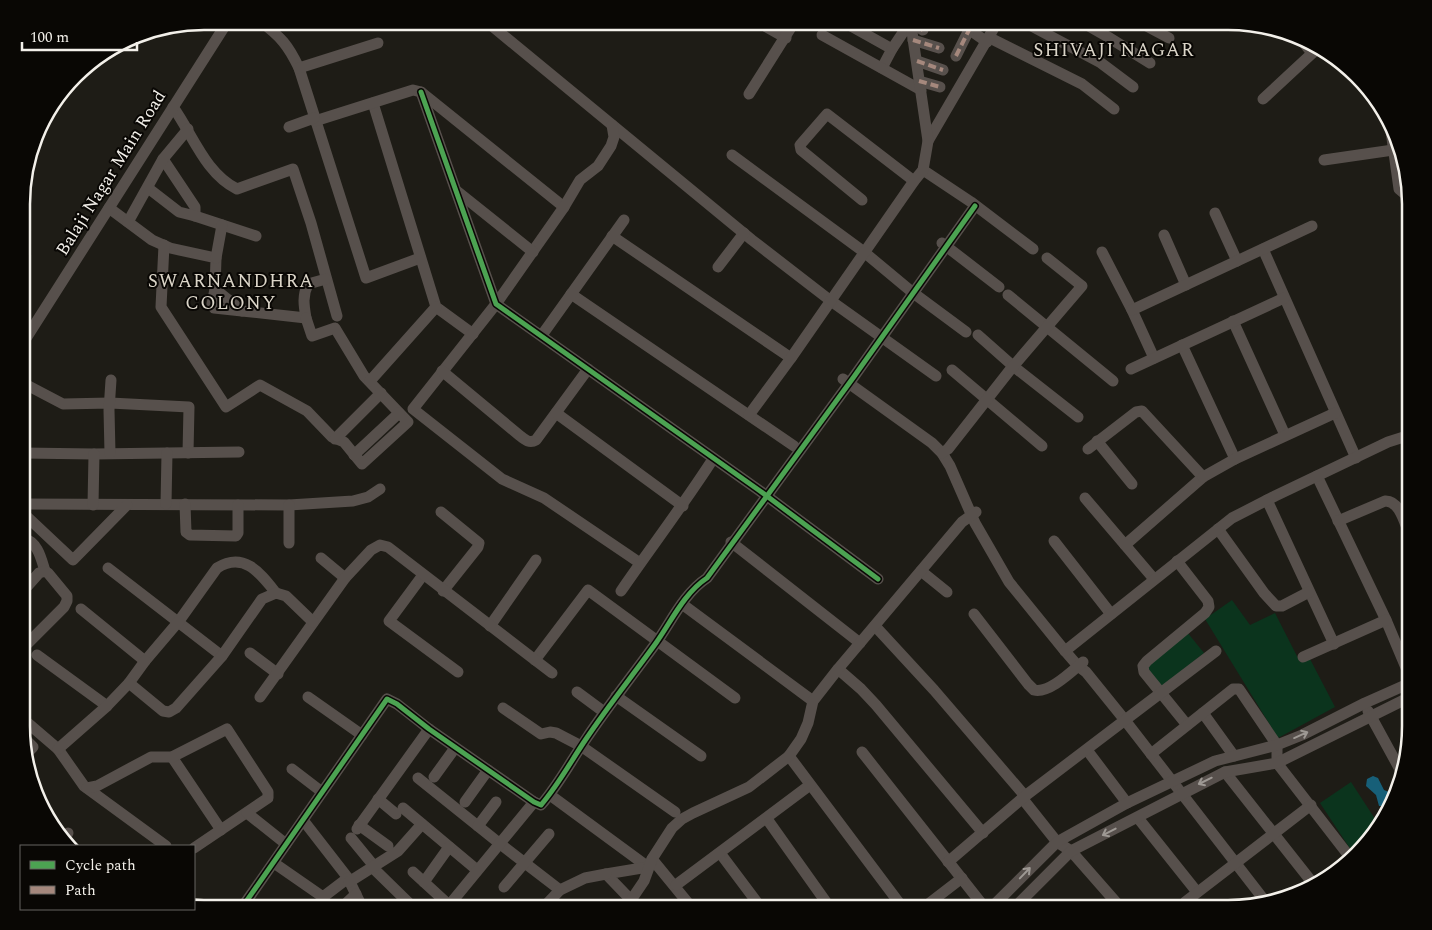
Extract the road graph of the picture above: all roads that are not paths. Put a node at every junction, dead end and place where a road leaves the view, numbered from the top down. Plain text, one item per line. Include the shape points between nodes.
1 (222, 30) edge
2 (272, 30) edge
3 (497, 30) edge
4 (772, 30) edge
5 (790, 30) edge
6 (858, 30) edge
7 (905, 30) edge
8 (911, 30) edge
9 (969, 30) joint
10 (993, 30) edge
11 (1039, 30) edge
12 (1097, 30) edge
13 (1154, 30) edge
14 (822, 35) dead end
15 (786, 38) junction
16 (1168, 38) dead end
17 (913, 40) junction
18 (988, 40) junction
19 (378, 42) dead end
20 (938, 48) dead end
21 (892, 49) junction
22 (1313, 52) edge
23 (956, 56) dead end
24 (917, 61) junction
25 (1150, 63) dead end
26 (299, 68) junction
27 (882, 68) junction
28 (943, 70) dead end
29 (920, 86) junction
30 (940, 87) dead end
31 (1133, 87) dead end
32 (422, 92) junction
33 (749, 94) dead end
34 (1263, 99) dead end
35 (372, 103) junction
36 (173, 107) junction
37 (1114, 109) dead end
38 (314, 120) junction
39 (612, 125) junction
40 (289, 127) dead end
41 (188, 129) junction
42 (928, 141) junction
43 (1392, 146) edge
44 (1393, 150) junction
45 (732, 155) dead end
46 (163, 159) junction
47 (1324, 160) dead end
48 (923, 170) junction
49 (914, 181) junction
50 (148, 188) junction
51 (458, 192) junction
52 (1402, 192) edge
53 (862, 200) dead end
54 (973, 204) junction
55 (564, 207) junction
56 (109, 208) junction
57 (1215, 213) dead end
58 (195, 216) junction
59 (624, 220) dead end
60 (128, 222) junction
61 (222, 225) junction
62 (1312, 226) dead end
63 (744, 233) junction
64 (1164, 235) dead end
65 (256, 236) dead end
66 (612, 236) junction
67 (164, 245) junction
68 (944, 245) junction
69 (1033, 249) dead end
70 (1263, 249) junction
71 (533, 252) junction
72 (864, 252) junction
73 (1102, 252) dead end
74 (216, 258) junction
75 (420, 258) junction
76 (1047, 258) dead end
77 (1237, 261) junction
78 (718, 267) dead end
79 (326, 280) junction
80 (1186, 285) junction
81 (999, 286) dead end
82 (910, 290) junction
83 (571, 294) junction
84 (1008, 295) dead end
85 (1284, 298) junction
86 (831, 301) junction
87 (496, 304) junction
88 (436, 307) junction
89 (1132, 310) junction
90 (336, 316) dead end
91 (306, 318) junction
92 (1233, 321) junction
93 (1047, 327) junction
94 (30, 332) edge
95 (966, 332) dead end
96 (473, 334) junction
97 (542, 335) junction
98 (879, 335) junction
99 (978, 335) dead end
100 (1182, 345) junction
101 (791, 358) junction
102 (1154, 358) junction
103 (1013, 366) junction
104 (588, 369) junction
105 (1131, 369) dead end
106 (952, 370) dead end
107 (442, 371) junction
108 (936, 376) dead end
109 (848, 378) junction
110 (111, 380) dead end
111 (370, 381) junction
112 (1113, 381) dead end
113 (30, 387) edge
114 (381, 393) junction
115 (985, 400) junction
116 (110, 403) junction
117 (556, 413) junction
118 (1335, 413) junction
119 (749, 415) junction
120 (1078, 417) dead end
121 (1285, 435) junction
122 (1402, 438) edge
123 (335, 439) junction
124 (794, 446) junction
125 (1042, 446) dead end
126 (941, 447) junction
127 (240, 452) dead end
128 (30, 453) edge
129 (110, 453) junction
130 (167, 453) junction
131 (188, 453) junction
132 (94, 454) junction
133 (1356, 458) junction
134 (713, 459) junction
135 (1235, 459) junction
136 (1317, 476) junction
137 (1203, 477) junction
138 (1132, 484) dead end
139 (380, 489) dead end
140 (763, 493) junction
141 (1085, 498) dead end
142 (1266, 500) junction
143 (30, 504) edge
144 (127, 504) junction
145 (166, 504) junction
146 (185, 504) junction
147 (238, 504) junction
148 (93, 505) junction
149 (289, 505) junction
150 (683, 506) junction
151 (441, 512) dead end
152 (974, 513) junction
153 (1402, 519) edge
154 (30, 520) edge
155 (1338, 521) junction
156 (1218, 529) junction
157 (1054, 541) dead end
158 (289, 542) dead end
159 (731, 542) junction
160 (30, 543) edge
161 (1125, 544) junction
162 (321, 558) dead end
163 (536, 560) dead end
164 (1177, 561) junction
165 (640, 563) junction
166 (108, 568) dead end
167 (45, 571) junction
168 (921, 571) junction
169 (423, 575) junction
170 (345, 578) junction
171 (878, 579) dead end
172 (1154, 579) junction
173 (30, 583) edge
174 (699, 583) junction
175 (443, 591) junction
176 (621, 591) dead end
177 (276, 592) junction
178 (947, 592) dead end
179 (1309, 592) junction
180 (682, 604) junction
181 (81, 609) dead end
182 (974, 614) dead end
183 (1111, 614) junction
184 (1386, 620) junction
185 (179, 621) junction
186 (313, 622) junction
187 (490, 626) junction
188 (875, 626) junction
189 (30, 641) edge
190 (657, 641) junction
191 (860, 643) junction
192 (1334, 644) junction
193 (1068, 649) junction
194 (1216, 651) dead end
195 (250, 653) dead end
196 (37, 655) dead end
197 (222, 656) junction
198 (1303, 658) dead end
199 (1402, 658) edge
200 (535, 660) junction
201 (145, 661) junction
202 (1082, 667) junction
203 (838, 669) junction
204 (458, 672) dead end
205 (552, 673) dead end
206 (278, 674) junction
207 (129, 683) junction
208 (1402, 687) edge
209 (577, 692) dead end
210 (1161, 693) junction
211 (616, 696) junction
212 (260, 697) dead end
213 (308, 698) dead end
214 (735, 698) dead end
215 (812, 701) junction
216 (1402, 701) edge
217 (1365, 703) junction
218 (108, 706) junction
219 (502, 708) dead end
220 (604, 712) junction
221 (1203, 712) junction
222 (1371, 716) junction
223 (1124, 719) junction
224 (30, 725) edge
225 (1187, 725) junction
226 (429, 729) junction
227 (362, 735) junction
228 (1277, 745) junction
229 (581, 746) junction
230 (456, 748) junction
231 (58, 749) junction
232 (1087, 750) junction
233 (862, 752) dead end
234 (1152, 754) junction
235 (701, 756) dead end
236 (789, 756) junction
237 (1234, 756) junction
238 (172, 757) junction
239 (1277, 762) junction
240 (1398, 765) edge
241 (292, 769) dead end
242 (488, 770) junction
243 (1225, 772) junction
244 (434, 777) dead end
245 (418, 778) dead end
246 (1173, 781) junction
247 (810, 785) junction
248 (87, 788) junction
249 (322, 792) junction
250 (1183, 793) junction
251 (550, 795) junction
252 (1024, 797) junction
253 (378, 799) junction
254 (465, 802) dead end
255 (496, 802) dead end
256 (534, 802) junction
257 (1127, 803) junction
258 (1311, 805) junction
259 (675, 812) dead end
260 (247, 813) junction
261 (1138, 818) junction
262 (767, 819) junction
263 (303, 820) junction
264 (422, 824) junction
265 (478, 826) junction
266 (221, 830) junction
267 (356, 831) junction
268 (982, 833) junction
269 (1274, 833) junction
270 (549, 834) dead end
271 (1057, 842) junction
272 (499, 843) junction
273 (286, 844) junction
274 (165, 845) edge
275 (388, 846) dead end
276 (195, 847) edge
277 (449, 847) junction
278 (1071, 851) junction
279 (720, 853) junction
280 (1347, 853) edge
281 (948, 862) junction
282 (274, 863) junction
283 (524, 863) junction
284 (650, 863) junction
285 (1236, 863) junction
286 (373, 867) junction
287 (477, 870) junction
288 (414, 872) dead end
289 (606, 874) junction
290 (962, 878) junction
291 (348, 880) junction
292 (1310, 880) edge
293 (424, 882) junction
294 (676, 885) junction
295 (504, 887) dead end
296 (560, 890) junction
297 (1197, 892) junction
298 (356, 894) junction
299 (1260, 897) edge
300 (250, 900) edge
301 (350, 900) edge
302 (359, 900) edge
303 (406, 900) edge
304 (441, 900) edge
305 (453, 900) edge
306 (551, 900) edge
307 (625, 900) edge
308 (631, 900) edge
309 (687, 900) edge
310 (756, 900) edge
311 (825, 900) edge
312 (897, 900) edge
313 (933, 900) edge
314 (979, 900) edge
315 (999, 900) edge
316 (1022, 900) edge
317 (1114, 900) edge
318 (1187, 900) edge

1 - 36 street, Balaji Nagar Main Road
2 - 26 street via 291,52
3 - 39 street
4 - 15 street
5 - 15 street
6 - 21 street
7 - 21 street
8 - 17 street
9 - 18 street
9 - 23 street
10 - 18 street
11 - 31 street via 1101,63
12 - 25 street
13 - 16 street
14 - 27 street
15 - 33 street
17 - 20 street
17 - 24 street
18 - 37 street via 1082,84
18 - 42 street
19 - 26 street
21 - 27 street
22 - 34 street
24 - 28 street
24 - 29 street
26 - 38 street
27 - 29 street
29 - 30 street
29 - 42 street
32 - 35 street via 413,90
32 - 51 street
32 - 55 street
35 - 38 street
35 - 75 street
36 - 41 street
36 - 56 street, Balaji Nagar Main Road
38 - 40 street
38 - 75 street via 366,278
39 - 55 street via 614,137 611,146 598,166 580,180
39 - 63 street
41 - 46 street
41 - 79 street via 216,174 238,189 292,170 311,223
42 - 48 street
43 - 44 street
44 - 47 street
44 - 52 street
45 - 72 street
46 - 50 street
46 - 58 street via 196,207
48 - 49 street
48 - 54 street
49 - 53 street via 827,114 800,145 801,150
49 - 72 street
50 - 58 street via 179,212
50 - 60 street
51 - 71 street
51 - 87 street
54 - 68 street
54 - 69 street
55 - 71 street
56 - 60 street
56 - 94 street, Balaji Nagar Main Road
57 - 77 street
58 - 61 street
59 - 66 street
60 - 67 street
61 - 65 street
61 - 74 street
62 - 70 street
63 - 78 street
63 - 86 street
64 - 80 street
66 - 83 street
66 - 101 street
67 - 74 street
67 - 123 street via 162,307 226,407 260,385 307,411
68 - 81 street
68 - 82 street
70 - 77 street
70 - 85 street
71 - 87 street
72 - 82 street
72 - 86 street
73 - 89 street
74 - 91 street via 215,289 242,311
75 - 88 street
76 - 93 street via 1082,286
77 - 80 street
79 - 90 street
79 - 91 street via 308,284 303,299
80 - 89 street
82 - 95 street
82 - 98 street
83 - 97 street
83 - 119 street
84 - 93 street
85 - 92 street
85 - 118 street
86 - 98 street
86 - 101 street
87 - 96 street
87 - 97 street
88 - 96 street
88 - 111 street
89 - 102 street
91 - 111 street via 312,336 335,328
92 - 100 street
92 - 121 street
93 - 103 street
93 - 112 street
96 - 107 street
97 - 104 street
98 - 108 street
98 - 109 street
99 - 103 street
100 - 102 street
100 - 135 street
101 - 119 street
102 - 105 street
103 - 115 street
103 - 120 street
104 - 117 street
104 - 134 street
106 - 115 street
107 - 117 street via 528,442 536,440
107 - 165 street via 413,410 502,479 544,498
109 - 124 street
109 - 126 street
109 - 140 street
110 - 116 street
111 - 114 street
113 - 116 street via 63,404
114 - 123 street
114 - 123 street via 408,422 362,464 344,442
115 - 125 street
115 - 126 street
116 - 129 street
116 - 131 street via 188,407
117 - 150 street
118 - 121 street
118 - 133 street
119 - 124 street
121 - 135 street
122 - 133 street
124 - 140 street
126 - 152 street
127 - 131 street
128 - 132 street
129 - 130 street
129 - 132 street
130 - 131 street
130 - 145 street
132 - 148 street
133 - 136 street
134 - 140 street
134 - 150 street
135 - 137 street
136 - 142 street
136 - 155 street
137 - 138 street via 1142,411 1136,412 1092,445
137 - 161 street
139 - 149 street via 353,501
140 - 159 street
140 - 171 street
140 - 174 street via 701,574
141 - 161 street
142 - 156 street
142 - 179 street
143 - 148 street
144 - 145 street
144 - 148 street
144 - 154 street via 73,560
145 - 146 street
146 - 147 street
146 - 147 street via 186,532 190,535 236,536
147 - 149 street
149 - 158 street
150 - 165 street
151 - 175 street via 479,543
152 - 168 street via 962,522
152 - 193 street
153 - 155 street via 1397,508 1385,501
155 - 184 street
156 - 164 street
156 - 179 street via 1276,606
157 - 183 street
159 - 174 street via 707,578
159 - 191 street
160 - 167 street via 39,551
161 - 172 street
162 - 170 street
163 - 187 street
164 - 172 street
164 - 210 street via 1208,600 1209,607 1143,666
165 - 176 street
166 - 185 street
167 - 173 street
167 - 189 street via 67,596 67,601
168 - 178 street
168 - 188 street
169 - 170 street via 388,547 380,546 371,550
169 - 175 street
169 - 204 street via 389,621
170 - 186 street
172 - 183 street
174 - 180 street
175 - 187 street
177 - 185 street via 262,575 245,563 224,564 217,568
177 - 186 street via 286,596
177 - 197 street via 262,599
179 - 192 street
180 - 190 street
180 - 215 street
181 - 201 street
182 - 202 street via 1034,690 1044,690
183 - 193 street
184 - 192 street
184 - 199 street
185 - 197 street
185 - 201 street
186 - 206 street
187 - 200 street
188 - 191 street
188 - 252 street
190 - 200 street via 588,590
190 - 211 street
190 - 214 street
191 - 203 street
192 - 198 street
193 - 202 street
194 - 210 street
195 - 206 street
196 - 218 street
197 - 207 street via 170,712 163,711
200 - 205 street
201 - 207 street
202 - 223 street
203 - 215 street
203 - 268 street via 876,705
206 - 212 street
207 - 218 street
208 - 217 street
209 - 220 street
210 - 223 street
210 - 225 street
211 - 220 street
211 - 235 street
213 - 227 street
215 - 236 street via 808,723
216 - 222 street
217 - 222 street
228 -> 217 street
218 - 231 street
219 - 229 street via 541,734 556,733
220 - 229 street
221 - 225 street
221 - 228 street via 1233,689 1239,689
221 - 237 street
222 - 239 street
222 - 240 street
223 - 232 street
223 - 234 street
224 - 231 street
225 - 234 street
226 - 227 street via 387,699
226 - 230 street
226 - 253 street
227 - 249 street
228 - 237 street
228 - 239 street
229 - 251 street
229 - 259 street
230 - 242 street
230 - 244 street
231 - 248 street
232 - 252 street
232 - 257 street
233 - 281 street
234 - 246 street
236 - 247 street
236 - 284 street via 749,787 682,819 672,828
237 - 246 street via 1215,761
238 - 248 street via 151,757 97,786
238 - 260 street via 227,729 268,792 268,798
238 - 266 street
239 - 243 street
239 - 258 street
241 - 249 street
242 - 254 street
242 - 256 street
243 -> 250 street
243 - 269 street
245 - 265 street
246 - 250 street
246 - 257 street
247 - 262 street
247 - 312 street
248 - 274 street
249 - 263 street
250 - 261 street
250 - 285 street
251 - 256 street via 541,805
251 - 284 street
252 - 268 street
252 - 271 street
253 - 264 street
253 - 267 street
255 - 265 street
256 - 272 street
257 - 271 street
258 - 269 street
258 - 280 street
260 - 266 street
260 - 273 street
261 -> 278 street
261 - 297 street
262 - 279 street
262 - 311 street
263 - 273 street
263 - 291 street
264 - 277 street
264 - 286 street via 398,851
265 - 272 street
266 - 276 street
267 - 275 street
267 - 286 street
268 - 281 street
269 - 285 street
269 - 292 street
270 - 283 street
271 - 278 street
315 -> 271 street
272 - 283 street
272 - 287 street
273 - 282 street
277 - 287 street
277 - 293 street
278 - 316 street
278 - 317 street
279 - 294 street
279 - 310 street
281 - 290 street
282 - 291 street via 323,898
282 - 300 street
283 - 295 street
283 - 296 street
284 - 289 street
284 - 294 street
284 - 308 street via 644,880
285 - 297 street
285 - 299 street
286 - 291 street
286 - 303 street
287 - 305 street
288 - 293 street
289 - 296 street via 585,878
289 - 307 street
290 - 313 street
290 - 314 street
291 - 298 street
293 - 304 street
294 - 309 street
296 - 306 street
297 - 318 street
298 - 301 street
298 - 302 street

